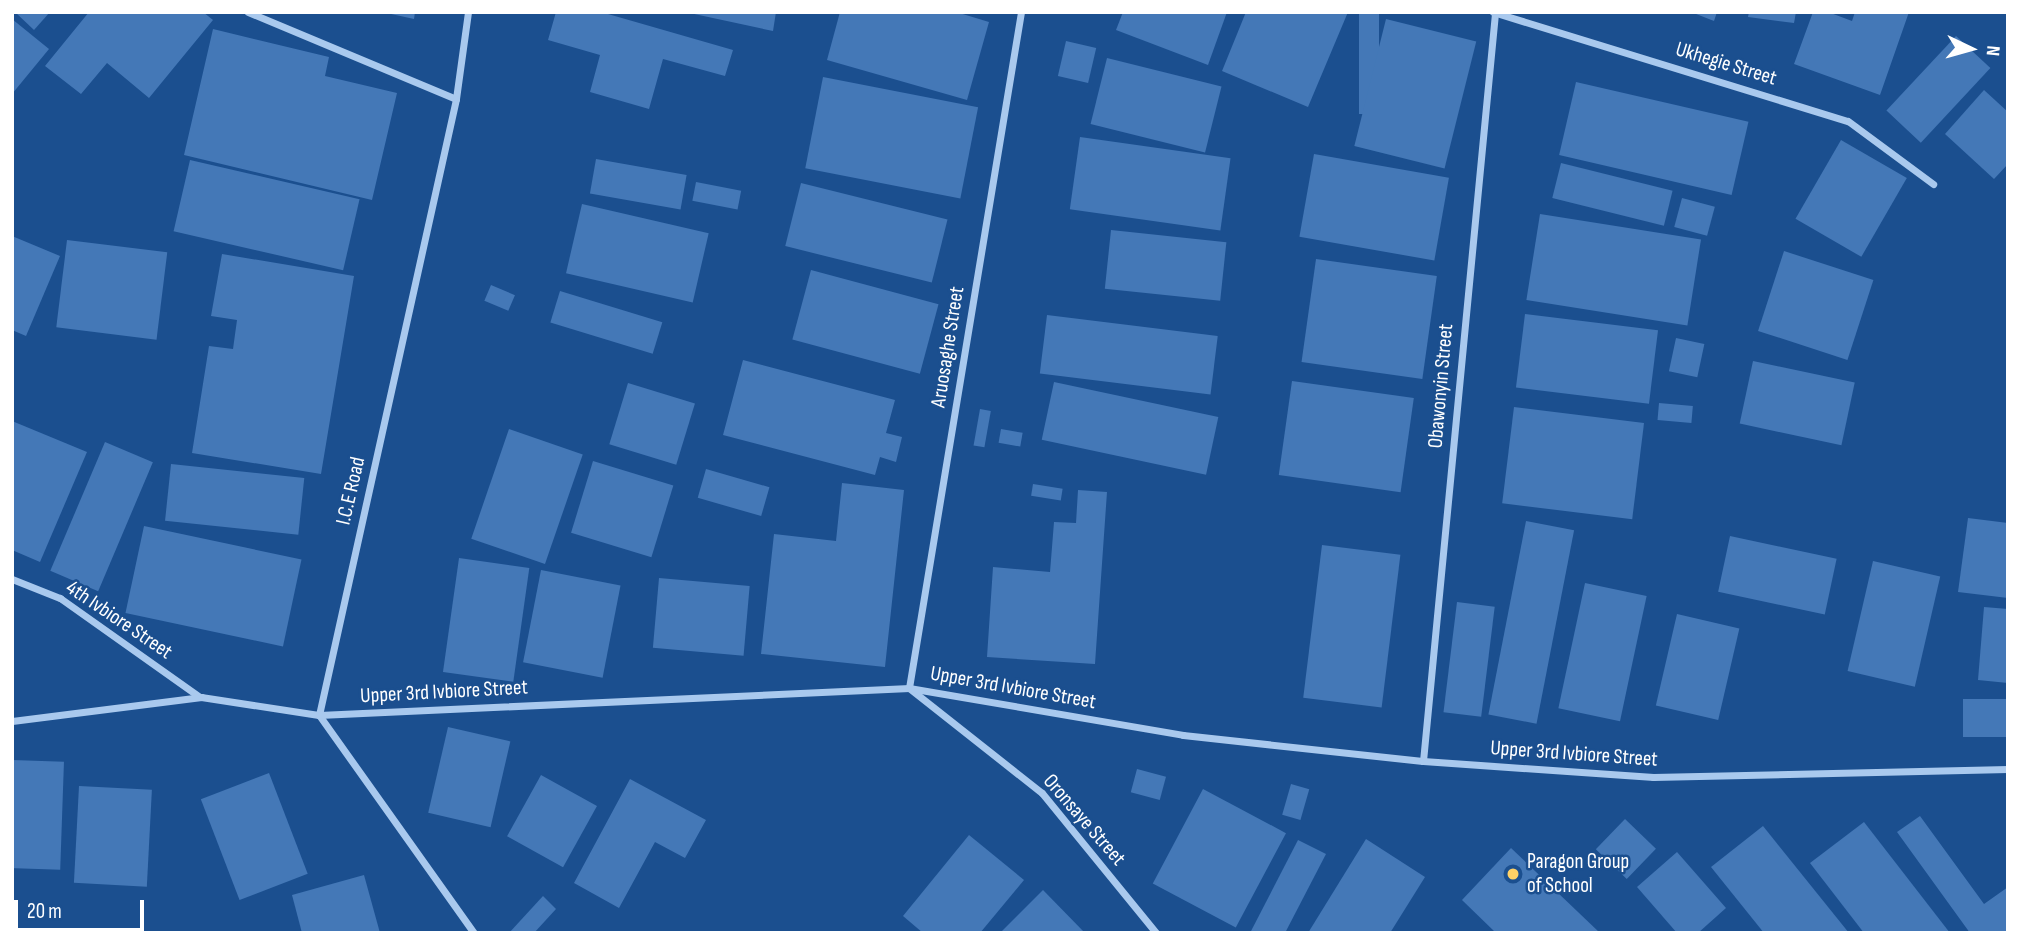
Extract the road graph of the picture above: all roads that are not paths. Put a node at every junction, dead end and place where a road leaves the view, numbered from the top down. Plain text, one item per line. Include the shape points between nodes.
1 (248, 12) edge
2 (468, 12) edge
3 (1021, 12) edge
4 (1494, 13) edge
5 (456, 99) junction
6 (1933, 184) dead end
7 (12, 579) edge
8 (909, 688) junction
9 (201, 697) junction
10 (319, 715) junction
11 (12, 721) edge
12 (1423, 761) junction
13 (2008, 769) edge
14 (474, 933) edge
15 (1156, 933) edge

1 - 5 street
2 - 5 street, I.C.E Road
3 - 8 street, Aruosaghe Street
4 - 6 street, Ukhegie Street via 1848,121
4 - 12 street, Obawonyin Street
5 - 10 street, I.C.E Road
7 - 9 street, 4th Ivbiore Street via 60,598
8 - 10 street, Upper 3rd Ivbiore Street
8 - 12 street, Upper 3rd Ivbiore Street via 1183,735
8 - 15 street, Oronsaye Street via 1042,793
9 - 10 street, Upper 3rd Ivbiore Street
9 - 11 street, Upper 3rd Ivbiore Street
10 - 14 street
12 - 13 street, Upper 3rd Ivbiore Street via 1653,777

